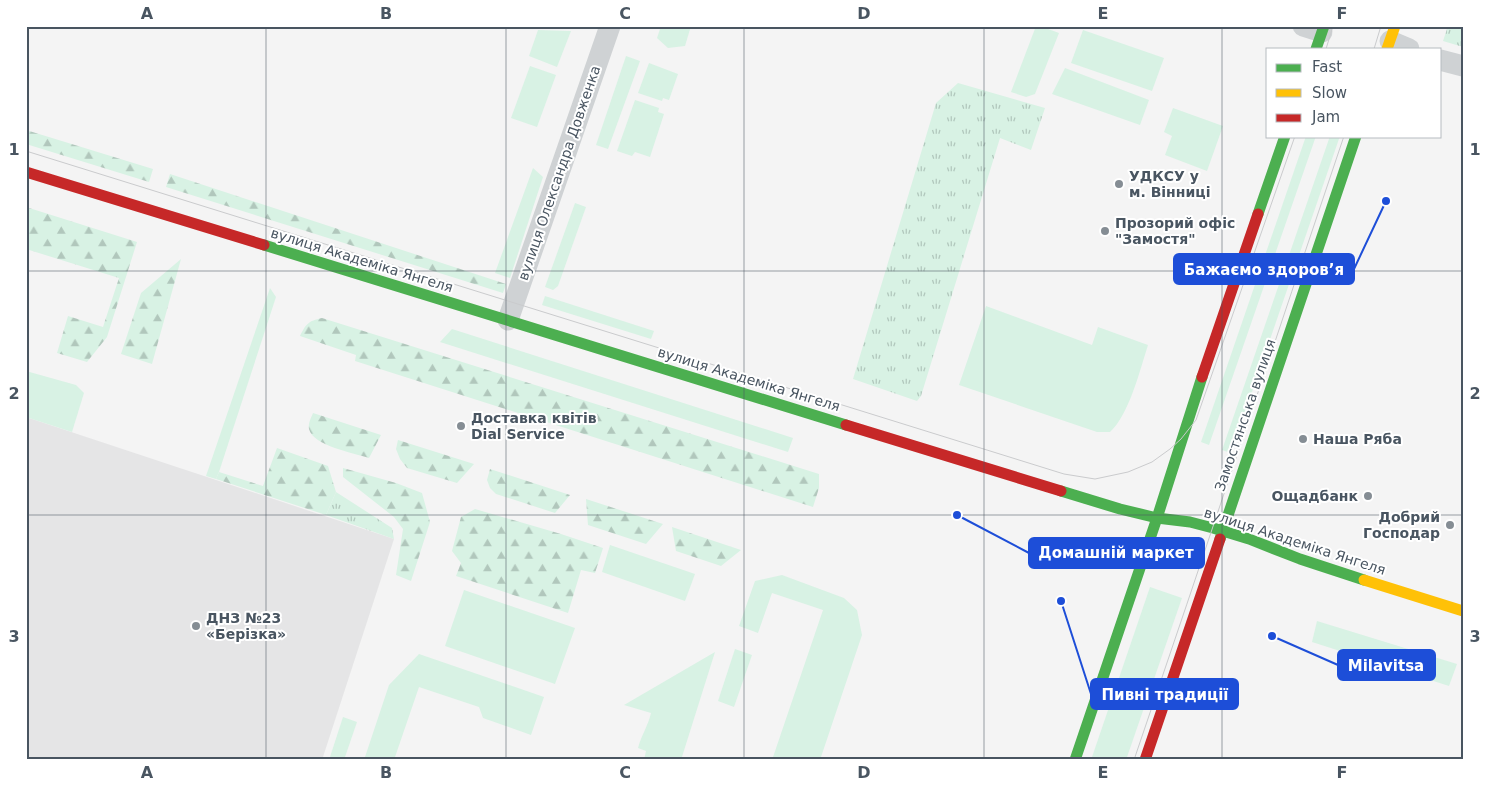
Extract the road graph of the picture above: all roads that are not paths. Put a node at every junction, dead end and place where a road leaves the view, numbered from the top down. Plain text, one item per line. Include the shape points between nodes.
1 (610, 26) edge
2 (1390, 39) edge
3 (1407, 48) edge
4 (1442, 61) edge
5 (1463, 66) edge
6 (1284, 138) edge
7 (1355, 138) edge
8 (26, 172) edge
9 (508, 320) junction
10 (1157, 518) junction
11 (1223, 531) junction
12 (1463, 611) edge
13 (1075, 760) edge
14 (1145, 760) edge

1 - 9 street, вулиця Олександра Довженка
2 - 3 street
4 - 5 street
6 - 10 main road
7 - 11 main road, Замостянська вулиця
8 - 9 main road, вулиця Академіка Янгеля
9 - 10 main road, вулиця Академіка Янгеля
10 - 11 main road, вулиця Академіка Янгеля
10 - 13 main road
11 - 12 main road, вулиця Академіка Янгеля via 1308,562
11 - 14 main road, Замостянська вулиця

